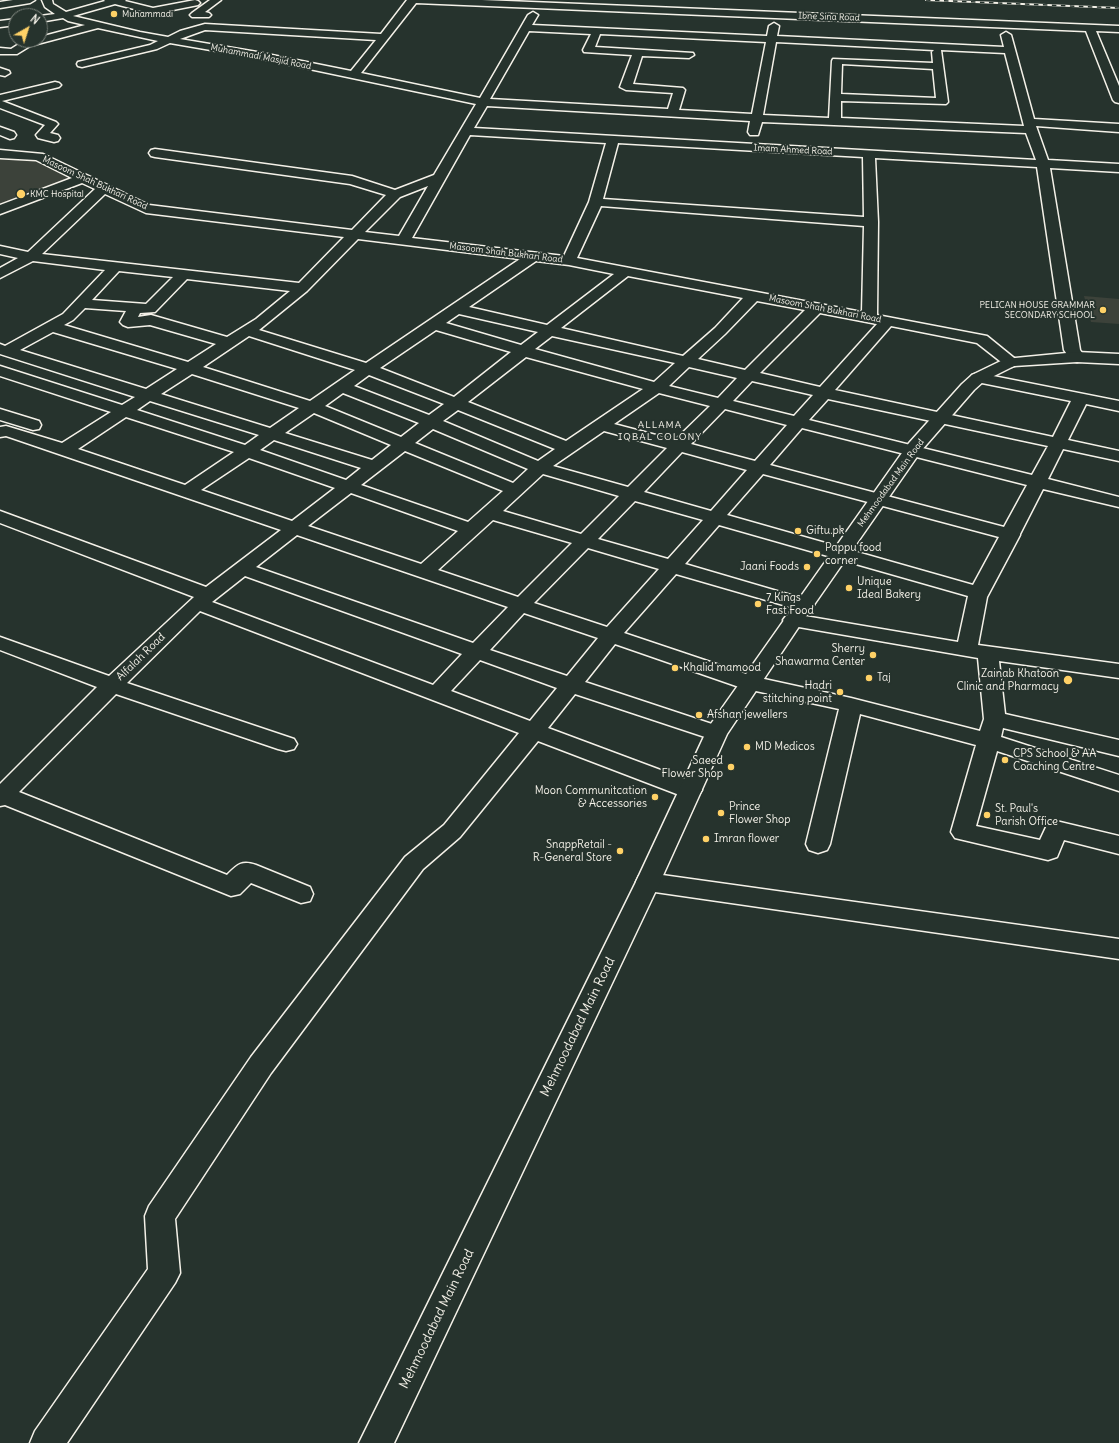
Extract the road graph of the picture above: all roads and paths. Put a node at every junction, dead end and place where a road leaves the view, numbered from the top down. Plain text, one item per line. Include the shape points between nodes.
1 (30, 0) edge
2 (47, 0) edge
3 (207, 0) edge
4 (216, 0) edge
5 (412, 0) edge
6 (115, 1) edge
7 (189, 1) edge
8 (538, 3) edge
9 (0, 5) edge
10 (800, 5) dead end
11 (783, 13) junction
12 (64, 15) junction
13 (799, 16) junction
14 (48, 18) edge
15 (96, 25) junction
16 (1003, 25) junction
17 (214, 27) junction
18 (526, 28) junction
19 (1090, 28) junction
20 (1119, 29) edge
21 (597, 31) junction
22 (283, 32) junction
23 (384, 37) junction
24 (170, 40) junction
25 (772, 40) junction
26 (936, 47) junction
27 (1, 49) edge
28 (1009, 50) junction
29 (638, 52) junction
30 (688, 54) dead end
31 (257, 55) junction
32 (82, 64) dead end
33 (938, 66) junction
34 (354, 75) junction
35 (55, 85) dead end
36 (836, 97) junction
37 (0, 98) edge
38 (1119, 100) edge
39 (483, 102) junction
40 (0, 104) edge
41 (673, 113) junction
42 (757, 118) junction
43 (835, 121) junction
44 (1030, 126) junction
45 (1119, 128) edge
46 (466, 131) junction
47 (54, 138) dead end
48 (612, 140) junction
49 (751, 147) junction
50 (154, 153) dead end
51 (0, 154) edge
52 (869, 154) junction
53 (1043, 164) junction
54 (1119, 168) edge
55 (83, 178) junction
56 (439, 178) junction
57 (104, 188) junction
58 (395, 194) junction
59 (596, 202) junction
60 (0, 210) edge
61 (872, 222) junction
62 (355, 235) junction
63 (403, 241) junction
64 (0, 250) edge
65 (533, 256) junction
66 (31, 257) junction
67 (569, 261) junction
68 (115, 267) junction
69 (626, 271) junction
70 (0, 274) edge
71 (183, 275) junction
72 (302, 288) junction
73 (754, 296) junction
74 (81, 303) junction
75 (135, 308) junction
76 (816, 308) junction
77 (456, 309) junction
78 (869, 318) junction
79 (888, 321) junction
80 (434, 324) junction
81 (51, 326) junction
82 (550, 330) junction
83 (248, 331) junction
84 (229, 343) junction
85 (3, 350) edge
86 (523, 351) junction
87 (1077, 357) junction
88 (1119, 359) edge
89 (685, 361) junction
90 (1011, 362) junction
91 (190, 368) junction
92 (367, 370) junction
93 (0, 371) edge
94 (749, 375) junction
95 (978, 378) junction
96 (342, 386) junction
97 (655, 387) junction
98 (825, 392) junction
99 (148, 395) junction
100 (1081, 400) junction
101 (456, 403) junction
102 (721, 403) junction
103 (1119, 406) edge
104 (312, 407) junction
105 (124, 411) junction
106 (0, 414) edge
107 (941, 418) junction
108 (431, 422) junction
109 (799, 422) junction
110 (600, 425) junction
111 (9, 433) edge
112 (273, 434) junction
113 (403, 444) junction
114 (1058, 444) junction
115 (678, 446) junction
116 (567, 448) junction
117 (64, 450) junction
118 (247, 451) junction
119 (913, 451) junction
120 (1119, 456) edge
121 (374, 466) junction
122 (540, 468) junction
123 (759, 468) junction
124 (1039, 482) junction
125 (348, 487) junction
126 (515, 490) junction
127 (187, 492) junction
128 (631, 494) junction
129 (878, 500) junction
130 (1119, 502) edge
131 (490, 513) junction
132 (0, 517) edge
133 (714, 518) junction
134 (294, 528) junction
135 (472, 530) junction
136 (1011, 536) junction
137 (585, 541) junction
138 (840, 554) junction
139 (672, 566) junction
140 (242, 569) junction
141 (424, 572) junction
142 (980, 593) junction
143 (203, 599) junction
144 (521, 605) junction
145 (799, 612) junction
146 (611, 636) junction
147 (0, 643) edge
148 (977, 651) junction
149 (476, 652) junction
150 (1119, 671) edge
151 (750, 683) junction
152 (112, 685) junction
153 (570, 686) junction
154 (436, 694) junction
155 (851, 705) junction
156 (992, 730) junction
157 (533, 731) junction
158 (716, 733) junction
159 (286, 744) dead end
160 (1119, 748) edge
161 (1119, 783) edge
162 (690, 790) junction
163 (2, 797) edge
164 (818, 844) dead end
165 (1119, 845) edge
166 (648, 882) junction
167 (301, 894) dead end
168 (1119, 949) edge
169 (47, 1443) edge
170 (376, 1443) edge

1 - 9 street
2 - 12 street, Muhammadi Masjid Road via 48,5
3 - 7 street
4 - 17 street via 195,15 223,16
5 - 8 street, Ibne Sina Road
5 - 23 street
6 - 7 street via 153,11
6 - 12 street
8 - 11 street, Ibne Sina Road
8 - 18 street
10 - 13 street
11 - 13 street, Ibne Sina Road
11 - 25 street
12 - 14 street
12 - 15 street, Muhammadi Masjid Road
13 - 16 street, Ibne Sina Road
15 - 24 street, Muhammadi Masjid Road
15 - 27 street via 26,44 13,52
16 - 19 street, Ibne Sina Road
16 - 28 street
17 - 22 street
17 - 24 street via 184,33
18 - 21 street
18 - 39 street
19 - 20 street, Ibne Sina Road
19 - 38 street
21 - 25 street
21 - 29 street via 588,50
22 - 23 street
22 - 31 street
23 - 34 street
24 - 31 street, Muhammadi Masjid Road
24 - 32 street via 142,50
25 - 26 street
25 - 42 street
26 - 28 street
26 - 33 street
28 - 44 street
29 - 30 street
29 - 41 street via 626,87 679,90
31 - 34 street, Muhammadi Masjid Road
33 - 36 street via 836,61
33 - 36 street via 942,102
34 - 39 street, Muhammadi Masjid Road
35 - 37 street
36 - 43 street
39 - 41 street, Muhammadi Masjid Road
39 - 46 street
40 - 47 street via 52,124 42,135
41 - 42 street, Muhammadi Masjid Road
42 - 43 street, Muhammadi Masjid Road
42 - 49 street
43 - 44 street, Muhammadi Masjid Road
44 - 45 street, Muhammadi Masjid Road
44 - 53 street
46 - 48 street, Imam Ahmed Road
46 - 56 street
48 - 49 street, Imam Ahmed Road
48 - 59 street
49 - 52 street, Imam Ahmed Road
50 - 58 street via 352,180
51 - 55 street, Masoom Shah Bukhari Road via 39,156
52 - 53 street, Imam Ahmed Road
52 - 61 street
53 - 54 street, Imam Ahmed Road
53 - 87 street via 1072,350
55 - 57 street, Masoom Shah Bukhari Road
55 - 60 street
56 - 58 street
56 - 63 street
57 - 62 street, Masoom Shah Bukhari Road via 146,209
57 - 66 street
58 - 62 street
59 - 61 street
59 - 67 street
61 - 78 street
62 - 63 street, Masoom Shah Bukhari Road
62 - 72 street
63 - 65 street, Masoom Shah Bukhari Road
64 - 66 street
65 - 67 street, Masoom Shah Bukhari Road
65 - 77 street
66 - 68 street
66 - 70 street
67 - 69 street, Masoom Shah Bukhari Road
68 - 71 street
68 - 74 street
69 - 73 street, Masoom Shah Bukhari Road
69 - 82 street, Alfalah Road
71 - 72 street
71 - 75 street via 150,309
72 - 83 street
73 - 76 street, Masoom Shah Bukhari Road
73 - 89 street via 720,331
74 - 75 street
74 - 81 street via 68,317
75 - 84 street via 128,322 151,320
76 - 78 street, Masoom Shah Bukhari Road
76 - 94 street
77 - 80 street
77 - 82 street
78 - 79 street, Masoom Shah Bukhari Road
79 - 90 street, Masoom Shah Bukhari Road via 982,339
79 - 98 street
80 - 86 street
80 - 92 street
81 - 85 street
81 - 91 street
82 - 86 street, Alfalah Road
82 - 89 street
83 - 84 street
83 - 92 street
84 - 91 street
85 - 99 street
86 - 97 street
86 - 101 street, Alfalah Road
87 - 88 street, Mehmoodabad Main Road
87 - 90 street, Mehmoodabad Main Road
89 - 94 street
89 - 97 street
90 - 95 street, Mehmoodabad Main Road
91 - 99 street
91 - 104 street
92 - 96 street
92 - 101 street
93 - 105 street
94 - 98 street
94 - 102 street
95 - 100 street
95 - 107 street, Mehmoodabad Main Road
96 - 104 street
96 - 108 street
97 - 102 street
97 - 110 street
98 - 107 street
98 - 109 street
99 - 105 street
99 - 112 street
100 - 103 street
100 - 114 street
101 - 108 street, Alfalah Road
101 - 116 street
102 - 109 street
102 - 115 street
104 - 112 street
104 - 113 street
105 - 117 street
105 - 118 street
106 - 111 street via 34,425
107 - 114 street
107 - 119 street, Mehmoodabad Main Road
108 - 113 street, Alfalah Road
108 - 122 street
109 - 119 street
109 - 123 street
110 - 115 street
110 - 116 street
111 - 117 street
112 - 118 street
112 - 121 street
113 - 121 street, Alfalah Road
113 - 126 street
114 - 120 street
114 - 124 street
115 - 123 street
115 - 128 street
116 - 122 street
117 - 127 street
118 - 125 street
118 - 127 street
119 - 124 street
119 - 129 street, Mehmoodabad Main Road
121 - 125 street, Alfalah Road
122 - 126 street
122 - 128 street
123 - 129 street
123 - 133 street
124 - 130 street
124 - 136 street
125 - 134 street, Alfalah Road
125 - 135 street
126 - 131 street
127 - 134 street
128 - 133 street
128 - 137 street
129 - 136 street
129 - 138 street, Mehmoodabad Main Road
131 - 135 street
131 - 137 street
132 - 143 street
133 - 138 street
133 - 139 street
134 - 140 street, Alfalah Road
134 - 141 street
135 - 141 street
136 - 142 street
137 - 139 street
137 - 144 street
138 - 142 street
138 - 145 street, Mehmoodabad Main Road
139 - 145 street
139 - 146 street
140 - 143 street, Alfalah Road
140 - 149 street
141 - 144 street
142 - 148 street
143 - 152 street, Alfalah Road
143 - 154 street
144 - 146 street
144 - 149 street
145 - 148 street
145 - 151 street, Mehmoodabad Main Road
146 - 151 street
146 - 153 street
147 - 152 street
148 - 150 street
148 - 156 street
149 - 153 street
149 - 154 street
151 - 155 street
151 - 158 street, Mehmoodabad Main Road
152 - 159 street
152 - 163 street, Alfalah Road
153 - 157 street
153 - 158 street
154 - 157 street
155 - 156 street
155 - 164 street
156 - 160 street
156 - 161 street
156 - 165 street via 963,832 1048,851 1056,829
157 - 162 street
157 - 169 street via 452,830 414,864 261,1065 160,1216 164,1273
158 - 162 street, Mehmoodabad Main Road
162 - 166 street, Mehmoodabad Main Road
163 - 167 street via 231,887 247,871
166 - 168 street
166 - 170 street, Mehmoodabad Main Road

